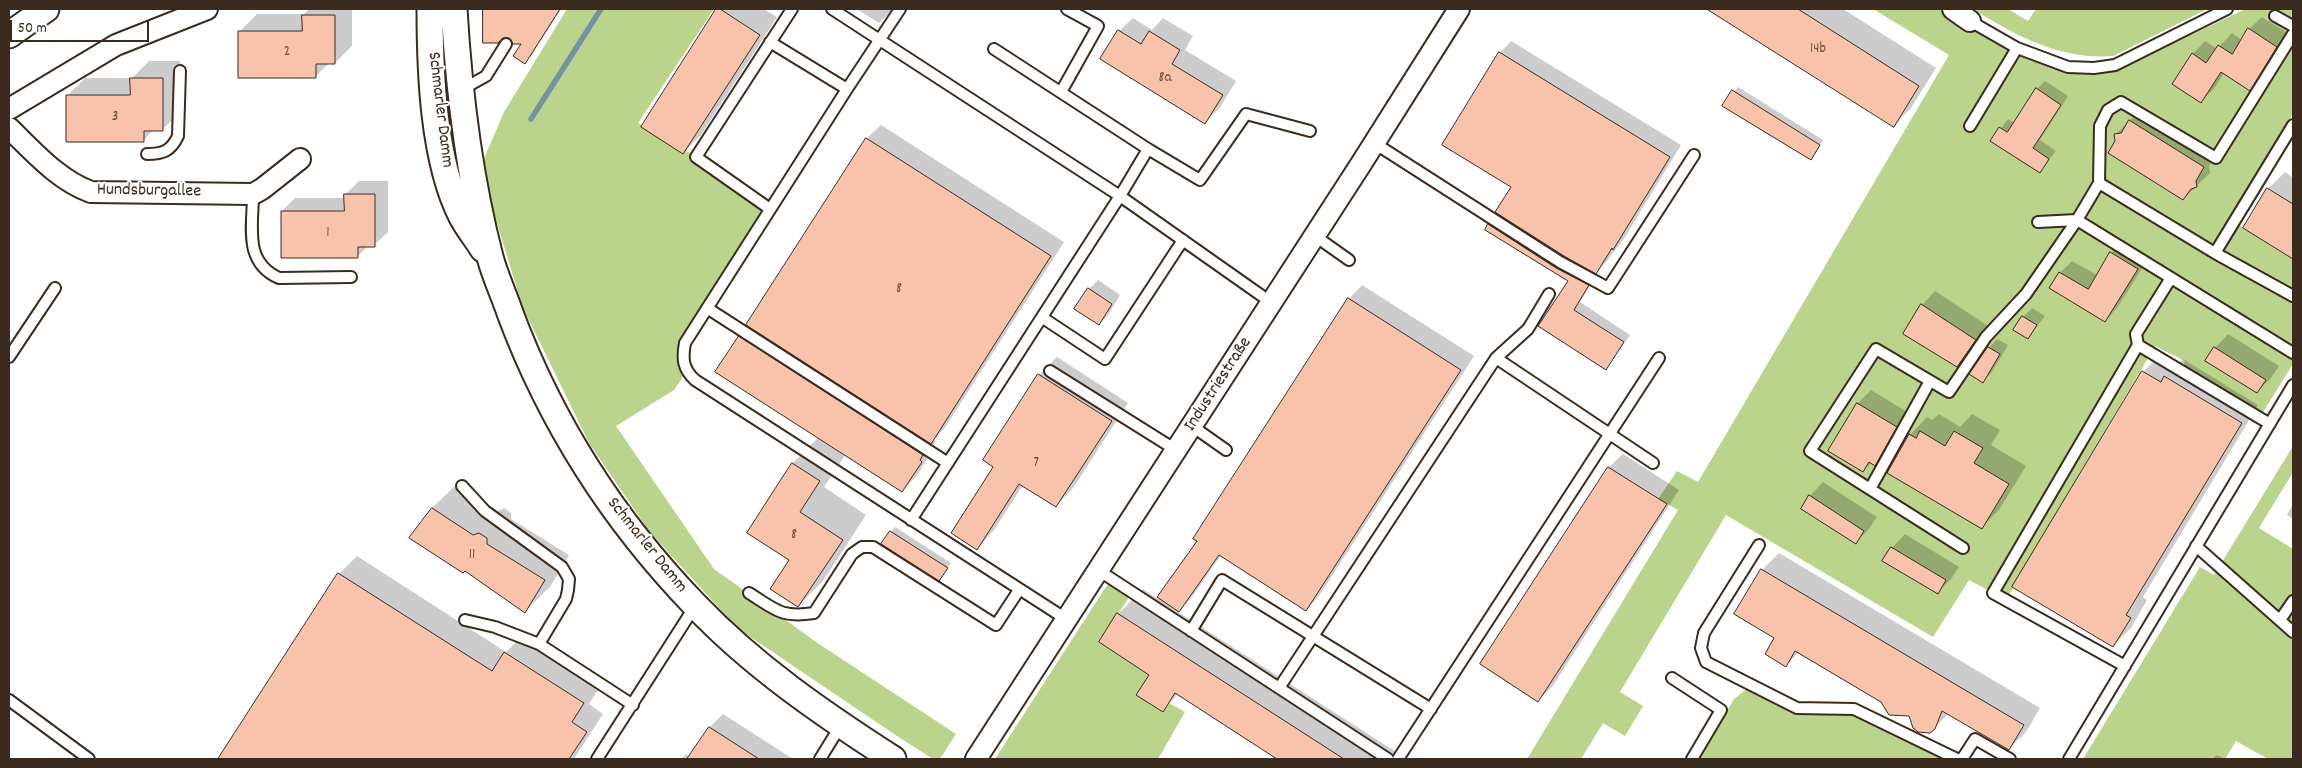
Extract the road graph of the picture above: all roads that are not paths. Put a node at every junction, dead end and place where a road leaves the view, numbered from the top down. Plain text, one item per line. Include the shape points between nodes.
1 (46, 9) edge
2 (207, 9) edge
3 (430, 9) edge
4 (454, 9) edge
5 (792, 9) edge
6 (832, 9) edge
7 (900, 9) edge
8 (1067, 9) edge
9 (1459, 9) edge
10 (1952, 9) edge
11 (2227, 9) edge
12 (2276, 16) dead end
13 (1970, 21) joint
14 (2293, 26) edge
15 (2293, 34) edge
16 (9, 35) edge
17 (880, 40) junction
18 (770, 42) junction
19 (506, 44) dead end
20 (2017, 48) junction
21 (994, 49) dead end
22 (180, 71) dead end
23 (846, 89) junction
24 (460, 90) junction
25 (1061, 92) junction
26 (9, 109) edge
27 (2293, 125) edge
28 (1970, 126) dead end
29 (9, 128) edge
30 (1310, 131) dead end
31 (1382, 148) dead end
32 (1148, 149) junction
33 (147, 154) dead end
34 (1694, 155) dead end
35 (300, 159) dead end
36 (2099, 183) junction
37 (253, 194) junction
38 (1120, 196) junction
39 (770, 209) junction
40 (2077, 220) junction
41 (2038, 222) dead end
42 (1315, 236) junction
43 (1183, 240) junction
44 (2215, 253) junction
45 (490, 259) junction
46 (1349, 260) dead end
47 (351, 277) dead end
48 (2171, 278) junction
49 (55, 288) dead end
50 (1550, 294) dead end
51 (2293, 296) edge
52 (1272, 303) junction
53 (707, 308) junction
54 (1042, 318) junction
55 (2138, 345) junction
56 (2293, 352) edge
57 (9, 357) edge
58 (1496, 358) junction
59 (1659, 358) dead end
60 (1050, 371) dead end
61 (1930, 381) junction
62 (2293, 385) edge
63 (2290, 398) edge
64 (2270, 424) junction
65 (1192, 426) junction
66 (1609, 434) junction
67 (1176, 450) junction
68 (1226, 450) dead end
69 (948, 463) junction
70 (1653, 463) dead end
71 (462, 486) dead end
72 (1870, 489) junction
73 (911, 520) junction
74 (1759, 545) dead end
75 (2196, 546) junction
76 (1962, 548) dead end
77 (1098, 570) junction
78 (1019, 590) junction
79 (749, 593) dead end
80 (2293, 601) edge
81 (695, 606) junction
82 (1066, 619) junction
83 (465, 620) dead end
84 (2280, 620) junction
85 (1191, 630) junction
86 (2293, 632) edge
87 (1314, 635) junction
88 (539, 644) junction
89 (2124, 666) junction
90 (1672, 678) dead end
91 (1278, 688) junction
92 (9, 700) edge
93 (633, 705) junction
94 (1431, 709) junction
95 (842, 725) junction
96 (89, 759) edge
97 (597, 759) edge
98 (820, 759) edge
99 (893, 759) edge
100 (976, 759) edge
101 (1388, 759) edge
102 (1398, 759) edge
103 (1692, 759) edge
104 (1957, 759) edge
105 (1962, 759) edge
106 (2010, 759) edge
107 (2069, 759) edge

1 - 16 street
2 - 26 street via 116,45
3 - 45 street, Schmarler Damm via 436,115 445,170 462,216
4 - 24 street, Schmarler Damm
5 - 18 lane
6 - 17 lane
7 - 17 lane
8 - 25 lane via 1098,26
9 - 42 street, Industriestraße
10 - 13 street
11 - 20 lane via 2114,65 2068,67
12 - 14 lane
13 - 20 lane
15 - 36 lane via 2216,158 2121,102 2108,110 2100,126
17 - 23 lane
17 - 38 lane
18 - 23 lane
18 - 39 lane via 696,157
19 - 24 lane via 486,76
20 - 28 lane
21 - 25 lane
22 - 33 lane via 178,136 167,151
23 - 39 lane
24 - 45 street, Schmarler Damm
25 - 32 lane
27 - 44 lane
29 - 37 street, Hundsburgallee via 59,175 91,192
30 - 32 lane via 1246,114 1200,180
31 - 34 lane via 1560,262 1608,288
32 - 38 lane
35 - 37 street
36 - 40 lane
36 - 44 lane
37 - 47 lane via 253,252 269,273 280,278
38 - 43 lane
38 - 54 lane
39 - 53 lane
40 - 41 lane
40 - 48 lane
40 - 61 lane via 2026,294 1986,337 1949,392
42 - 46 lane
42 - 52 street, Industriestraße
43 - 52 lane
43 - 54 lane via 1105,359
44 - 51 lane
45 - 81 street, Schmarler Damm via 522,344 576,453 610,504
48 - 55 lane via 2136,334
48 - 56 lane
49 - 57 lane
50 - 58 lane via 1528,328
52 - 65 street, Industriestraße
53 - 69 lane
53 - 73 lane via 685,343 682,358 686,372
54 - 69 lane
55 - 64 lane
55 - 89 lane via 1992,593
58 - 66 lane
58 - 87 lane
59 - 66 lane
60 - 67 lane
61 - 72 lane
61 - 72 lane via 1876,349 1810,451
62 - 63 lane
63 - 64 lane
64 - 75 lane
65 - 67 street, Industriestraße
65 - 68 lane
66 - 70 lane
66 - 94 lane
67 - 77 street, Industriestraße
69 - 73 lane
71 - 88 lane via 484,511 562,567 569,579 566,599
72 - 76 lane
73 - 78 lane
74 - 104 lane via 1704,633 1701,648 1706,662 1797,708 1854,708
75 - 84 lane
75 - 89 lane
77 - 82 street, Industriestraße
77 - 85 lane
78 - 79 lane via 996,625 873,547 862,547 852,554 814,613 782,614
78 - 82 lane
80 - 84 lane
81 - 93 lane
81 - 95 street, Schmarler Damm via 772,674
82 - 100 street, Industriestraße
83 - 88 lane via 494,626
84 - 86 lane
85 - 87 lane via 1222,580
85 - 91 lane
87 - 91 lane
87 - 94 lane
88 - 93 lane
89 - 107 lane
90 - 103 lane via 1720,710
91 - 101 lane
92 - 96 lane
93 - 97 lane
94 - 102 lane
95 - 98 lane
95 - 99 street, Schmarler Damm
105 - 106 lane via 1975,739

